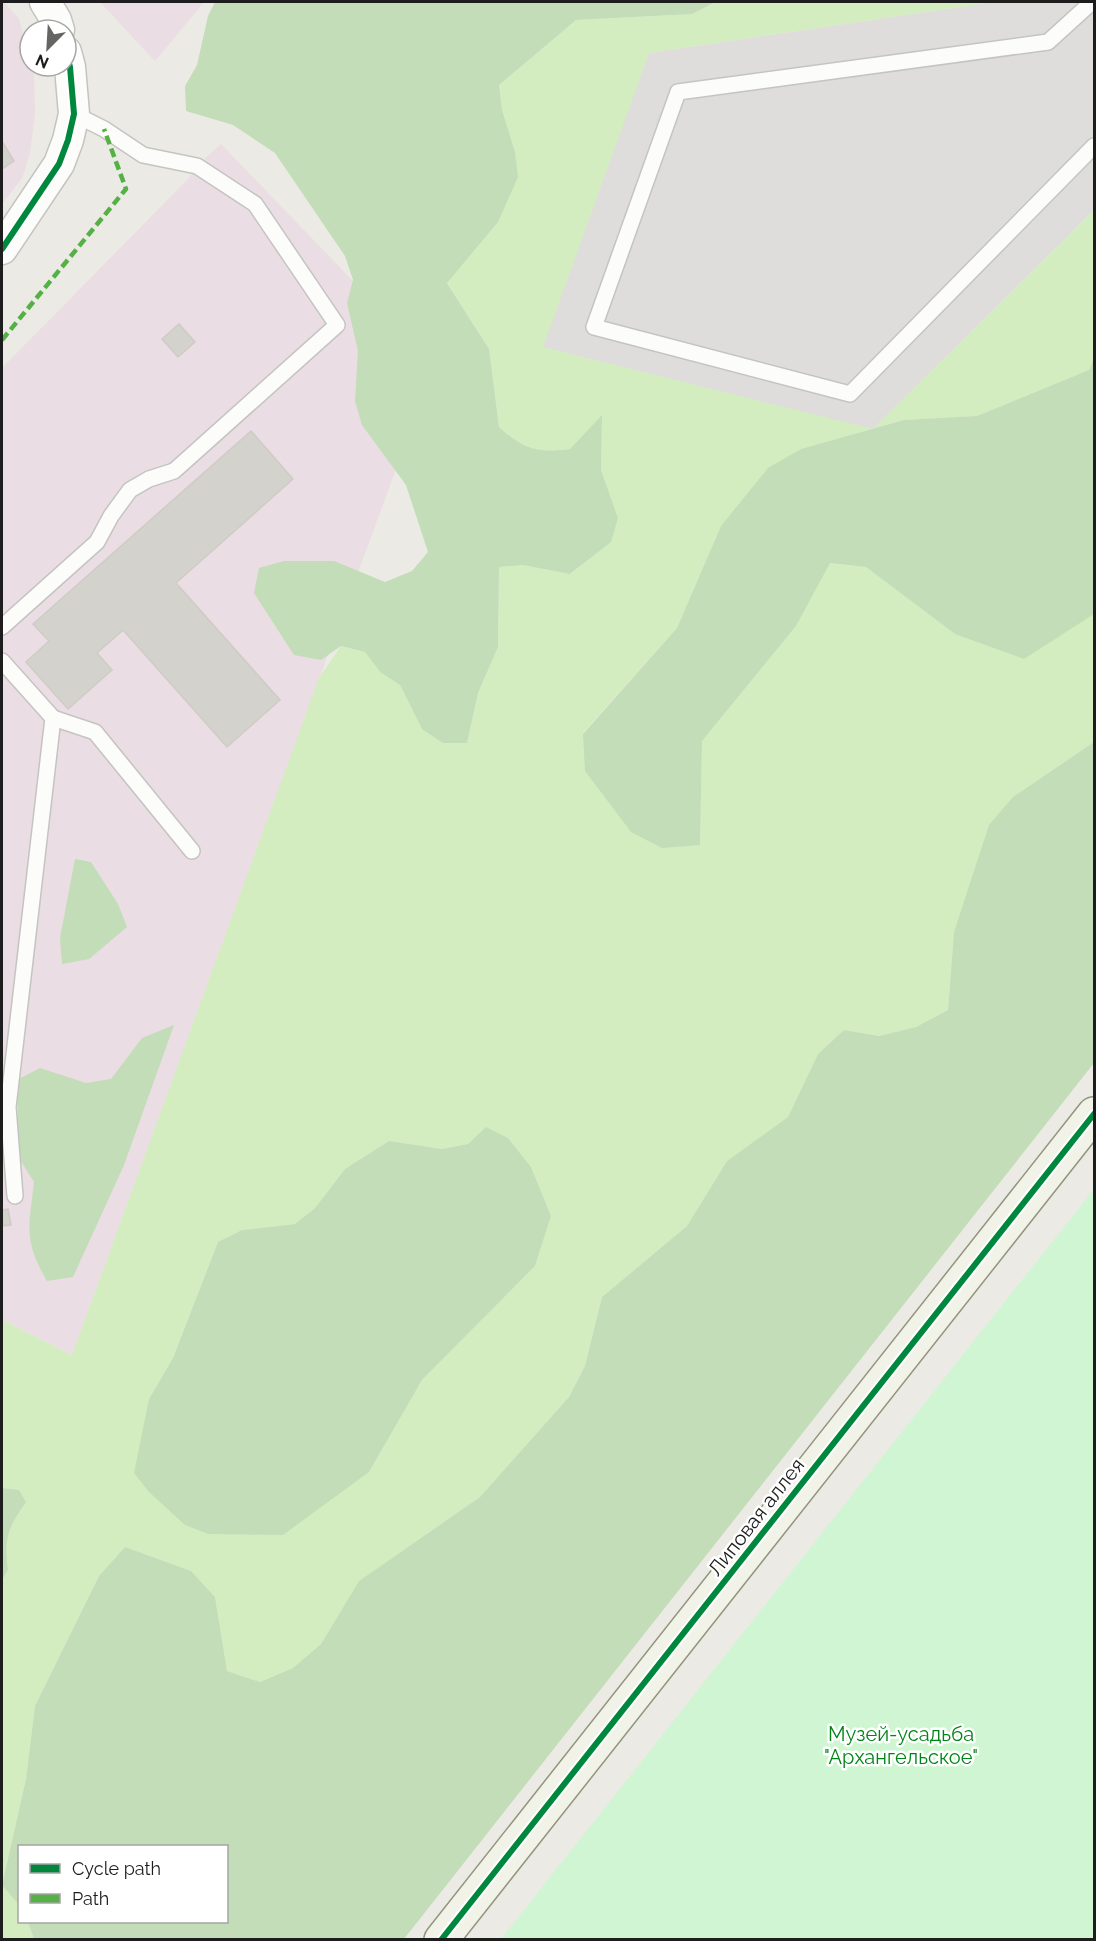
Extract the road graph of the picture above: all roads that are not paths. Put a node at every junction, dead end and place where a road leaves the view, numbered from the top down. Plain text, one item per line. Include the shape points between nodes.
1 (45, 2) edge
2 (1092, 2) edge
3 (55, 18) edge
4 (71, 78) edge
5 (74, 114) junction
6 (1095, 146) edge
7 (2, 249) edge
8 (2, 627) edge
9 (2, 661) edge
10 (53, 718) junction
11 (192, 851) dead end
12 (1095, 1114) edge
13 (15, 1196) dead end
14 (441, 1940) edge

1 - 3 street
2 - 6 lane via 1048,42 678,92 594,327 850,394
4 - 5 street
5 - 7 street via 59,164
5 - 8 lane via 143,154 197,166 255,204 337,325 174,471 130,490 97,542
9 - 10 lane
10 - 11 lane via 94,732
10 - 13 lane via 8,1107
12 - 14 street, Липовая аллея

